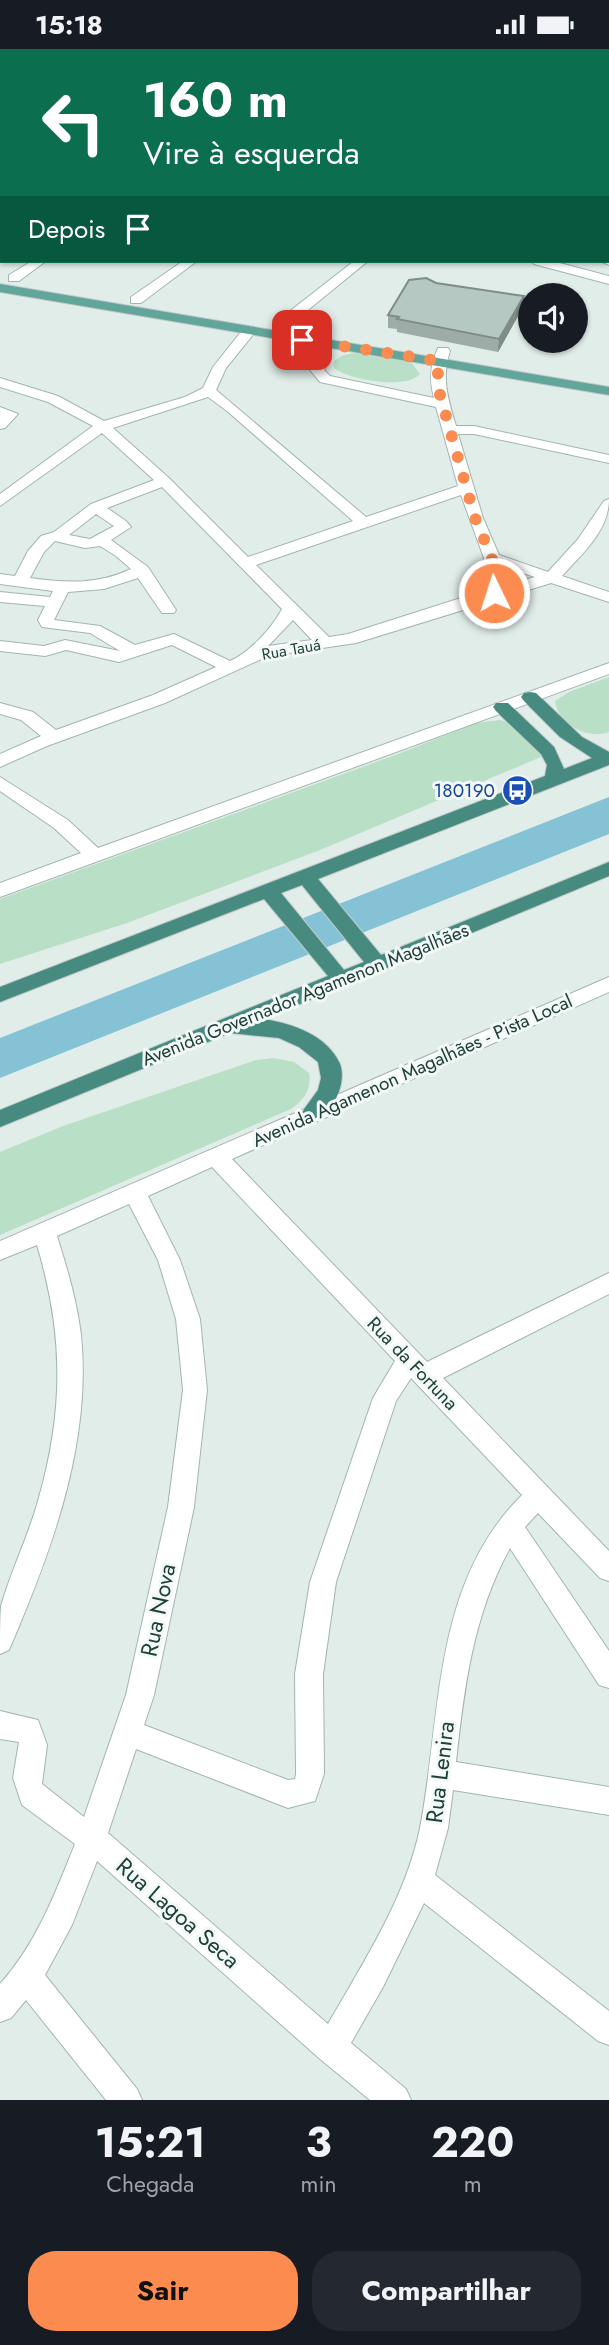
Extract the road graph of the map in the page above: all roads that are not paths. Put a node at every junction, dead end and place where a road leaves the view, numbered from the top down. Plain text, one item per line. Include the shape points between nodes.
1 (36, 263) edge
2 (188, 263) edge
3 (359, 263) edge
4 (545, 263) edge
5 (7, 276) edge
6 (609, 280) edge
7 (0, 288) edge
8 (136, 300) junction
9 (281, 325) junction
10 (250, 331) junction
11 (441, 356) junction
12 (323, 359) dead end
13 (609, 378) edge
14 (1, 384) edge
15 (209, 391) junction
16 (609, 391) edge
17 (442, 404) junction
18 (0, 411) edge
19 (0, 425) edge
20 (103, 426) junction
21 (450, 430) junction
22 (609, 459) edge
23 (164, 481) junction
24 (467, 488) junction
25 (0, 501) edge
26 (96, 507) junction
27 (607, 514) edge
28 (363, 522) junction
29 (54, 536) junction
30 (99, 540) junction
31 (492, 558) junction
32 (246, 563) junction
33 (142, 570) junction
34 (551, 578) junction
35 (0, 579) edge
36 (20, 582) junction
37 (494, 593) junction
38 (60, 594) junction
39 (0, 597) edge
40 (609, 597) edge
41 (290, 609) junction
42 (168, 610) dead end
43 (325, 643) junction
44 (0, 646) edge
45 (133, 651) junction
46 (245, 659) junction
47 (228, 667) junction
48 (609, 668) edge
49 (530, 697) junction
50 (502, 707) junction
51 (0, 708) edge
52 (55, 738) junction
53 (609, 758) edge
54 (0, 761) edge
55 (554, 778) junction
56 (0, 783) edge
57 (93, 854) junction
58 (609, 869) edge
59 (306, 877) junction
60 (0, 890) edge
61 (269, 892) junction
62 (377, 964) junction
63 (341, 979) junction
64 (609, 984) edge
65 (0, 995) edge
66 (228, 1025) junction
67 (313, 1112) junction
68 (0, 1119) edge
69 (216, 1157) junction
70 (135, 1193) junction
71 (44, 1231) junction
72 (0, 1251) edge
73 (609, 1283) edge
74 (418, 1368) junction
75 (538, 1496) junction
76 (509, 1525) junction
77 (609, 1569) edge
78 (0, 1641) edge
79 (609, 1675) edge
80 (0, 1724) edge
81 (127, 1732) junction
82 (440, 1774) junction
83 (609, 1801) edge
84 (92, 1837) junction
85 (419, 1881) junction
86 (27, 1977) junction
87 (0, 2007) edge
88 (609, 2030) edge
89 (331, 2048) junction
90 (126, 2100) edge
91 (395, 2100) edge

1 - 5 street
2 - 8 street
3 - 9 street
4 - 6 street
5 - 8 main road
7 - 10 main road
8 - 9 main road
9 - 11 main road
10 - 11 main road
10 - 15 street via 220,367
11 - 13 main road
11 - 16 main road
11 - 17 street via 436,380
12 - 17 street via 317,370 325,379
14 - 20 street via 53,399
15 - 20 street
15 - 28 street
17 - 21 street
18 - 19 street via 11,414
20 - 23 street
20 - 25 street
21 - 22 street via 474,430
21 - 24 street
23 - 26 street
23 - 32 street
24 - 28 street
24 - 31 street
26 - 29 street
26 - 30 street via 123,525
27 - 34 street
28 - 32 street
29 - 30 street via 89,545
29 - 36 street via 36,551
30 - 33 street via 121,551
31 - 34 street
31 - 37 street
32 - 41 street
33 - 38 street via 107,585
33 - 42 street
34 - 37 street, Rua Tauá
34 - 40 street
35 - 36 street
36 - 38 street
37 - 43 street, Rua Tauá
38 - 39 street
38 - 45 street via 47,623 94,629
41 - 43 street
41 - 46 street via 284,621
43 - 46 street, Rua Tauá
44 - 45 street via 39,651 65,645 119,657
45 - 47 street via 174,639
46 - 47 street, Rua Tauá
47 - 52 street, Rua Tauá
48 - 49 street
49 - 50 street
49 - 53 highway via 574,741 590,753
50 - 55 highway via 548,751 556,765
50 - 57 street
51 - 52 street via 27,716
52 - 54 street, Rua Tauá
53 - 55 highway
55 - 59 highway
56 - 57 street via 61,824
57 - 60 street
58 - 62 highway, Avenida Governador Agamenon Magalhães
59 - 61 highway
59 - 62 highway
61 - 63 highway
61 - 65 highway
62 - 63 highway, Avenida Governador Agamenon Magalhães
63 - 66 highway, Avenida Governador Agamenon Magalhães
64 - 67 street, Avenida Agamenon Magalhães - Pista Local
66 - 67 highway via 271,1028 303,1040 325,1055 332,1079
66 - 68 highway, Avenida Governador Agamenon Magalhães
67 - 69 street, Avenida Agamenon Magalhães - Pista Local
69 - 70 street
69 - 74 street, Rua da Fortuna
70 - 71 street
70 - 81 street, Rua Nova via 169,1260 188,1319 195,1390 181,1507 140,1695
71 - 72 street
71 - 78 street via 61,1285 70,1350 66,1423 55,1493
73 - 74 street
74 - 75 street, Rua da Fortuna
74 - 81 street via 396,1378 385,1398 323,1582 309,1674 310,1774 305,1791 288,1794
75 - 76 street, Rua Lenira
75 - 77 street, Rua da Fortuna
76 - 79 street
76 - 82 street, Rua Lenira via 486,1566 462,1632
80 - 84 street, Rua Lagoa Seca via 28,1730 34,1737 26,1780 34,1797
81 - 84 street, Rua Nova
82 - 83 street
82 - 85 street, Rua Lenira via 434,1828
84 - 86 street, Rua Nova via 62,1915
84 - 89 street, Rua Lagoa Seca
85 - 88 street
85 - 89 street, Rua Lenira
86 - 87 street, Rua Nova
86 - 90 street
89 - 91 street, Rua Lagoa Seca

